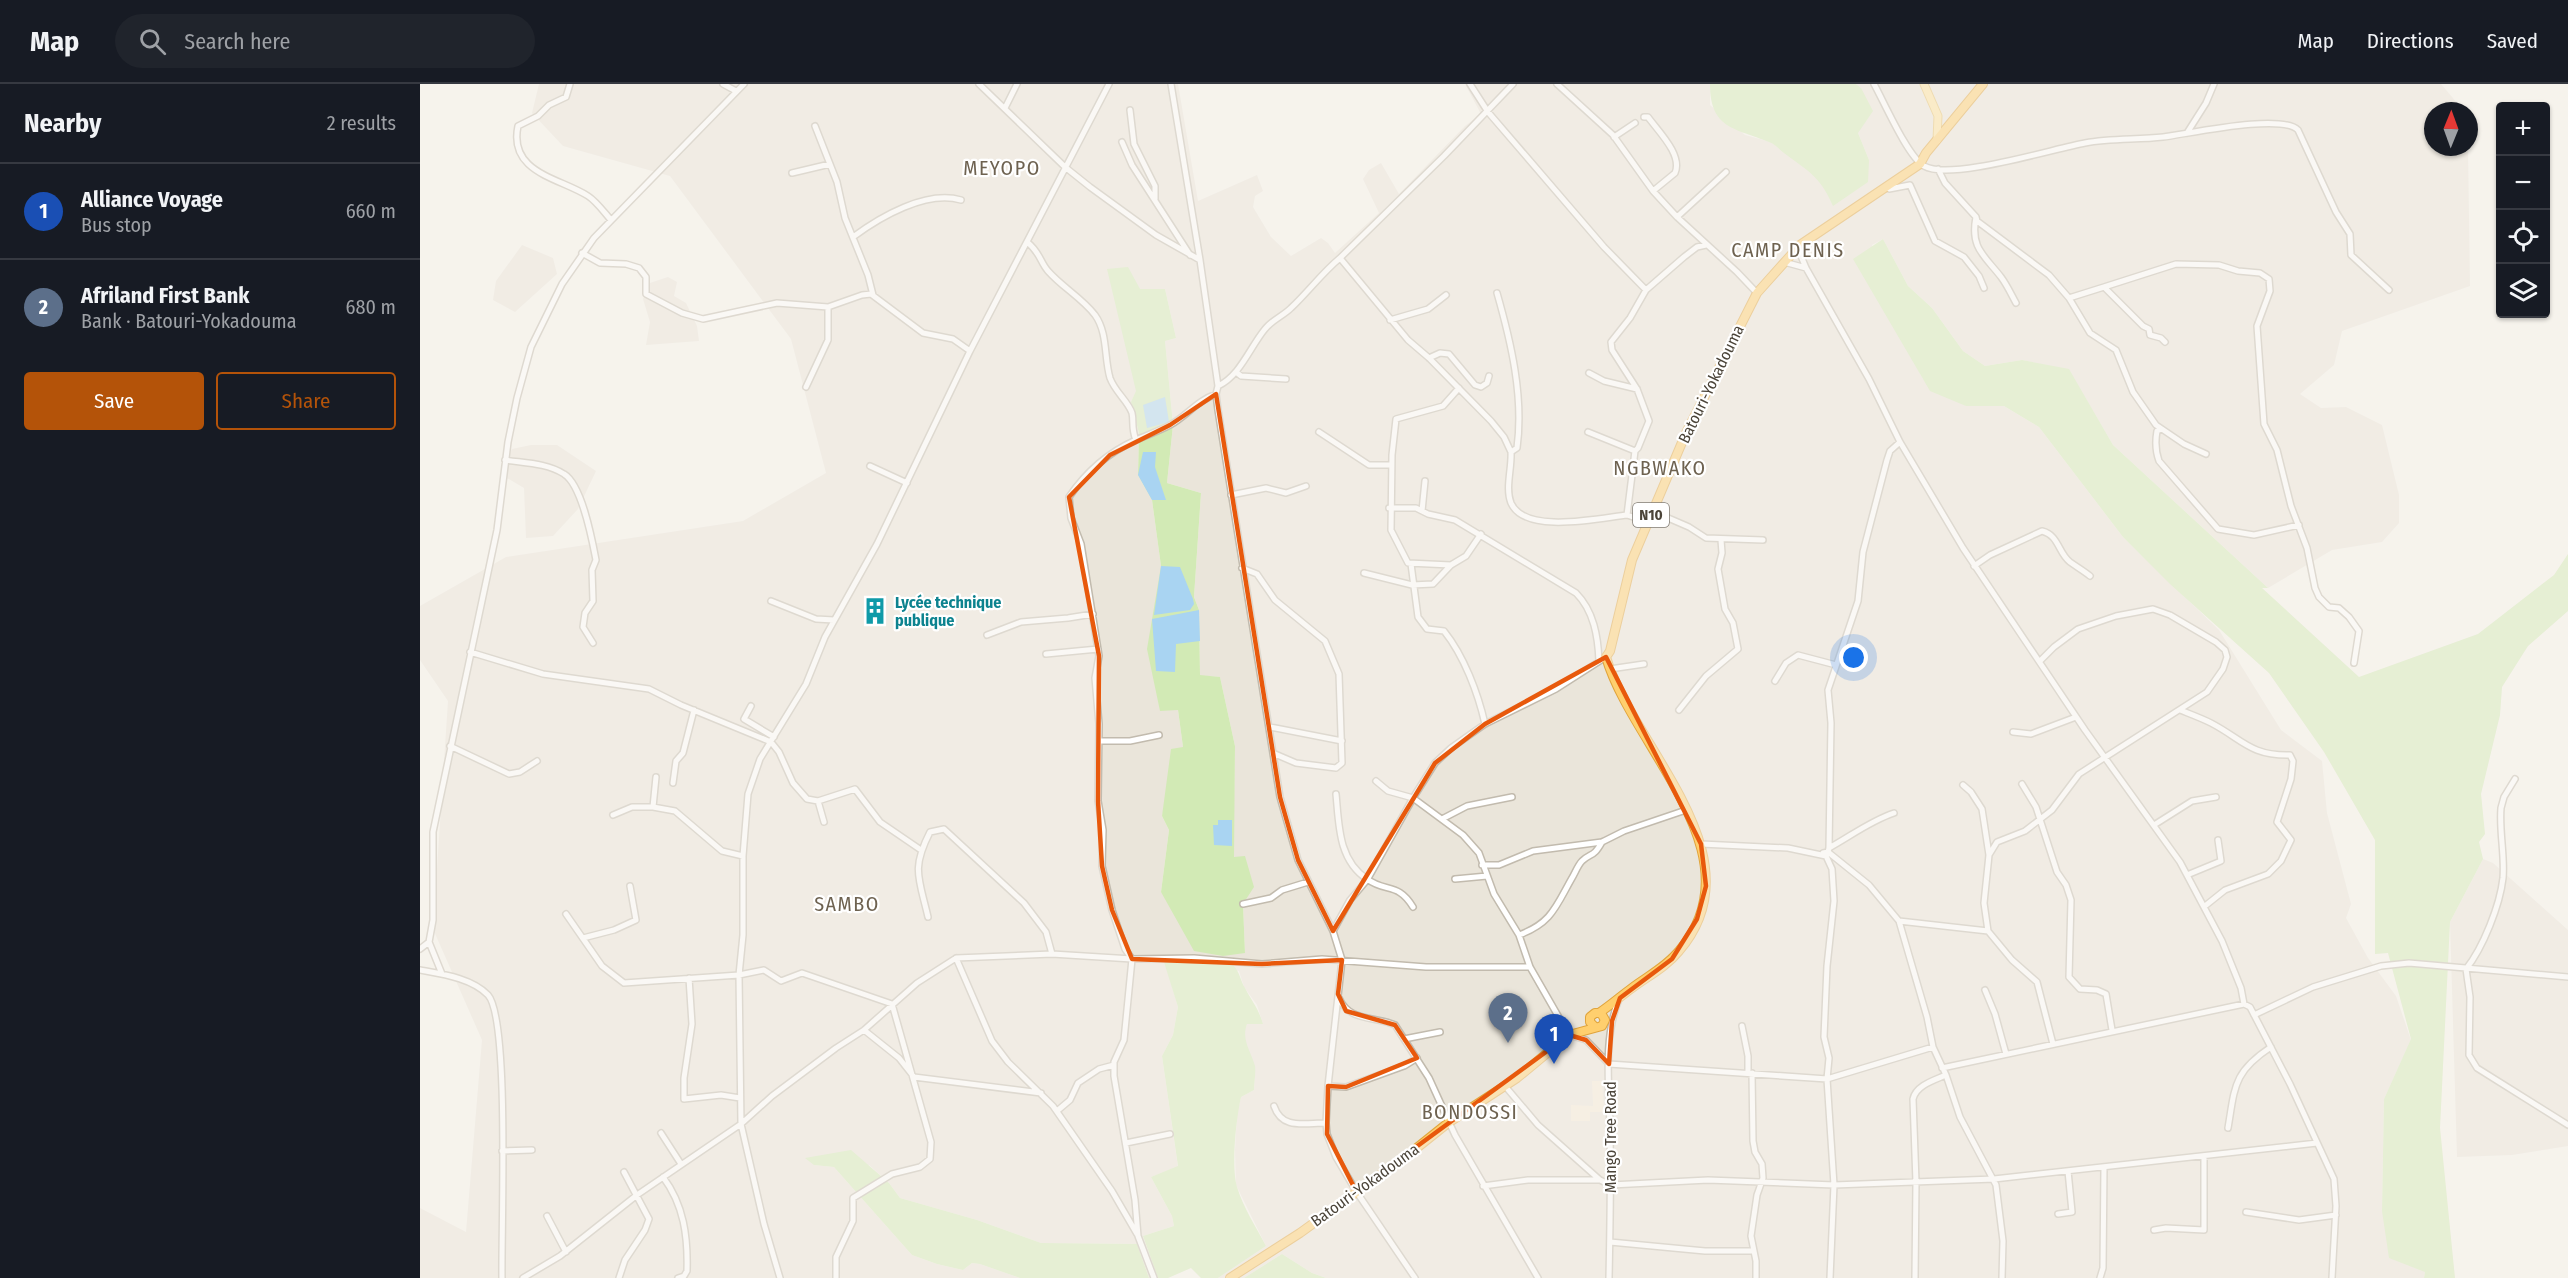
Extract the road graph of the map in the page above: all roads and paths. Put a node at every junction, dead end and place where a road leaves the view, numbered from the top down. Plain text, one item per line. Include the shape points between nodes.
1 (570, 84) edge
2 (723, 84) edge
3 (744, 84) edge
4 (979, 84) edge
5 (1017, 84) edge
6 (1109, 84) edge
7 (1171, 84) edge
8 (1470, 84) edge
9 (1513, 84) edge
10 (1557, 84) edge
11 (1874, 84) edge
12 (1924, 84) edge
13 (1983, 84) edge
14 (2214, 84) edge
15 (736, 92) junction
16 (1005, 108) junction
17 (1130, 110) dead end
18 (1488, 112) junction
19 (1938, 116) junction
20 (1644, 117) dead end
21 (1953, 121) junction
22 (1635, 123) dead end
23 (815, 126) dead end
24 (2187, 133) junction
25 (1614, 137) junction
26 (1937, 140) junction
27 (1122, 142) dead end
28 (830, 164) junction
29 (1920, 164) junction
30 (1065, 167) junction
31 (1938, 169) junction
32 (1726, 172) dead end
33 (792, 173) dead end
34 (1885, 186) junction
35 (1653, 191) junction
36 (961, 200) dead end
37 (1155, 201) junction
38 (1976, 217) junction
39 (1677, 218) junction
40 (611, 220) junction
41 (853, 237) junction
42 (1700, 239) junction
43 (1027, 242) junction
44 (1706, 245) junction
45 (1800, 245) junction
46 (1697, 247) junction
47 (582, 254) junction
48 (1191, 256) junction
49 (1340, 258) junction
50 (1200, 260) junction
51 (1784, 262) junction
52 (1806, 268) junction
53 (2104, 287) junction
54 (1984, 288) dead end
55 (1646, 290) junction
56 (2389, 290) dead end
57 (1497, 293) dead end
58 (1756, 293) junction
59 (873, 295) junction
60 (1446, 295) dead end
61 (2069, 298) junction
62 (2016, 303) dead end
63 (828, 307) junction
64 (1390, 320) junction
65 (2165, 342) dead end
66 (970, 351) junction
67 (1429, 358) junction
68 (1236, 372) junction
69 (1589, 373) dead end
70 (1490, 376) dead end
71 (1286, 379) dead end
72 (1218, 386) junction
73 (806, 387) dead end
74 (1459, 388) junction
75 (1637, 389) junction
76 (1216, 394) junction
77 (2161, 429) junction
78 (1319, 432) dead end
79 (1588, 432) dead end
80 (1136, 440) junction
81 (1900, 442) junction
82 (1635, 451) junction
83 (1511, 452) junction
84 (2206, 454) dead end
85 (505, 460) junction
86 (1391, 465) junction
87 (870, 466) dead end
88 (1425, 481) dead end
89 (907, 483) junction
90 (1306, 486) dead end
91 (1231, 495) junction
92 (1389, 508) junction
93 (1422, 511) junction
94 (1653, 511) junction
95 (1627, 515) junction
96 (1648, 522) junction
97 (2299, 525) junction
98 (1481, 534) junction
99 (1721, 540) junction
100 (1763, 540) dead end
101 (1411, 564) junction
102 (1451, 565) junction
103 (1974, 566) junction
104 (1242, 568) junction
105 (1364, 573) dead end
106 (2090, 576) dead end
107 (1412, 585) junction
108 (771, 601) dead end
109 (1093, 614) junction
110 (834, 620) junction
111 (987, 636) dead end
112 (593, 642) dead end
113 (1098, 649) junction
114 (470, 652) junction
115 (1046, 654) dead end
116 (1602, 659) junction
117 (2040, 661) junction
118 (2354, 663) dead end
119 (1644, 664) dead end
120 (1836, 665) junction
121 (1610, 669) junction
122 (1775, 681) dead end
123 (751, 706) dead end
124 (694, 710) junction
125 (1679, 710) dead end
126 (2180, 710) junction
127 (2076, 717) junction
128 (1485, 724) junction
129 (1270, 727) junction
130 (2013, 732) dead end
131 (1159, 735) dead end
132 (773, 740) junction
133 (1099, 741) junction
134 (1342, 741) junction
135 (450, 746) junction
136 (1275, 754) junction
137 (2106, 758) junction
138 (537, 761) dead end
139 (656, 777) dead end
140 (2515, 779) dead end
141 (1376, 781) dead end
142 (673, 783) dead end
143 (2022, 784) dead end
144 (1963, 785) dead end
145 (1336, 794) dead end
146 (1512, 797) dead end
147 (2216, 797) dead end
148 (1413, 798) junction
149 (818, 801) junction
150 (653, 807) junction
151 (1686, 810) junction
152 (1894, 813) dead end
153 (612, 815) dead end
154 (1442, 819) junction
155 (2040, 819) junction
156 (824, 822) dead end
157 (2154, 825) junction
158 (2218, 840) dead end
159 (1602, 842) junction
160 (1701, 844) junction
161 (921, 850) junction
162 (1828, 852) junction
163 (1989, 855) junction
164 (743, 856) junction
165 (1482, 865) junction
166 (2187, 875) junction
167 (1487, 876) junction
168 (1455, 879) dead end
169 (1367, 880) junction
170 (1308, 882) junction
171 (630, 886) dead end
172 (1243, 904) dead end
173 (2205, 906) junction
174 (1413, 907) dead end
175 (566, 914) dead end
176 (928, 917) dead end
177 (1899, 921) junction
178 (1988, 930) junction
179 (1333, 931) junction
180 (1519, 935) junction
181 (583, 938) junction
182 (429, 942) junction
183 (420, 949) edge
184 (1052, 954) junction
185 (956, 958) junction
186 (1132, 959) junction
187 (1342, 960) junction
188 (1530, 967) junction
189 (2466, 969) junction
190 (420, 970) edge
191 (442, 974) junction
192 (739, 975) junction
193 (2568, 976) edge
194 (689, 978) junction
195 (1985, 990) dead end
196 (1338, 994) junction
197 (1617, 1000) junction
198 (892, 1004) junction
199 (2244, 1004) junction
200 (1346, 1011) junction
201 (1599, 1013) junction
202 (2257, 1013) junction
203 (1336, 1014) junction
204 (1605, 1020) junction
205 (1592, 1023) junction
206 (1742, 1026) dead end
207 (864, 1030) junction
208 (2112, 1030) junction
209 (1440, 1032) dead end
210 (1573, 1034) junction
211 (1404, 1039) junction
212 (2053, 1044) junction
213 (1933, 1047) junction
214 (2271, 1047) junction
215 (2006, 1054) junction
216 (1417, 1058) junction
217 (1610, 1064) junction
218 (1114, 1065) junction
219 (1942, 1068) junction
220 (1750, 1073) junction
221 (1946, 1075) junction
222 (914, 1077) junction
223 (1827, 1079) junction
224 (1328, 1086) junction
225 (1505, 1086) junction
226 (1041, 1093) junction
227 (740, 1098) junction
228 (1274, 1106) dead end
229 (1057, 1111) junction
230 (1326, 1123) junction
231 (1448, 1123) junction
232 (741, 1124) junction
233 (2568, 1125) edge
234 (2228, 1128) dead end
235 (661, 1133) dead end
236 (1170, 1134) dead end
237 (1125, 1143) junction
238 (2317, 1143) junction
239 (532, 1150) dead end
240 (502, 1151) junction
241 (2204, 1156) junction
242 (681, 1164) junction
243 (2104, 1167) junction
244 (2068, 1171) junction
245 (624, 1172) dead end
246 (663, 1177) junction
247 (1994, 1179) junction
248 (1600, 1180) junction
249 (1916, 1182) junction
250 (1761, 1183) junction
251 (1611, 1185) junction
252 (1834, 1185) junction
253 (1483, 1186) junction
254 (1356, 1191) junction
255 (637, 1195) junction
256 (2246, 1212) dead end
257 (2058, 1214) dead end
258 (2336, 1215) junction
259 (547, 1216) dead end
260 (2154, 1230) dead end
261 (1138, 1236) junction
262 (1610, 1242) junction
263 (1754, 1251) junction
264 (566, 1252) junction
265 (502, 1278) edge
266 (523, 1278) edge
267 (619, 1278) edge
268 (678, 1278) edge
269 (780, 1278) edge
270 (836, 1278) edge
271 (1154, 1278) edge
272 (1230, 1278) edge
273 (1415, 1278) edge
274 (1538, 1278) edge
275 (1609, 1278) edge
276 (1756, 1278) edge
277 (1830, 1278) edge
278 (1915, 1278) edge
279 (2002, 1278) edge
280 (2100, 1278) edge
281 (2332, 1278) edge

1 - 40 street via 566,97 518,126 517,142 531,168 591,198
2 - 15 street
3 - 15 street
4 - 16 street
5 - 16 street
6 - 30 street
7 - 50 street
8 - 18 street
9 - 18 street
10 - 25 street
11 - 29 street
12 - 19 main road
13 - 21 highway, Batouri-Yokadouma / N10
14 - 24 street
15 - 40 street
16 - 30 street
17 - 37 street via 1134,144 1155,186
18 - 49 street
18 - 55 street
19 - 21 main road
19 - 26 main road
20 - 35 street via 1648,117 1677,161 1675,173
21 - 26 highway, Batouri-Yokadouma / N10
22 - 25 street
23 - 28 street
24 - 31 street via 2086,142 1986,164
24 - 56 street via 2250,124 2295,127 2350,234 2351,255
25 - 35 street
26 - 29 highway, Batouri-Yokadouma / N10
27 - 37 street
28 - 33 street
28 - 41 street
29 - 31 street
29 - 34 highway, Batouri-Yokadouma / N10
30 - 43 street
30 - 48 street
31 - 38 street via 1945,183
32 - 39 street
34 - 45 highway, Batouri-Yokadouma / N10
34 - 54 street via 1889,189 1910,185 1935,241 1964,257
35 - 39 street
36 - 41 street via 945,198 910,206
37 - 48 street
38 - 61 street via 2049,275
38 - 62 street via 1977,248
39 - 42 street
40 - 47 street
41 - 59 street
42 - 44 street
42 - 46 street
43 - 66 street
43 - 80 street via 1047,270 1097,318 1109,375 1131,412
44 - 46 street
44 - 58 street
45 - 51 highway, Batouri-Yokadouma / N10
45 - 52 street
46 - 55 street
47 - 63 street via 600,263 639,268 646,277 646,294 703,319 777,303
47 - 85 street via 562,284 531,347
48 - 50 street
49 - 64 street
49 - 68 street via 1266,328
50 - 72 street
51 - 52 street
51 - 58 highway, Batouri-Yokadouma / N10
52 - 81 street
53 - 61 street
53 - 65 street via 2149,328 2150,335
53 - 97 street via 2176,264 2219,266 2260,273 2269,279 2271,289 2256,333 2264,424 2277,450
55 - 75 street via 1611,342
57 - 83 street via 1516,379 1520,424 1517,448
58 - 94 highway, Batouri-Yokadouma / N10 via 1705,393
59 - 63 street
59 - 66 street via 920,332 953,339
60 - 64 street via 1428,309
61 - 77 street via 2090,333 2116,350 2133,392
63 - 73 street via 828,340
64 - 67 street
66 - 89 street
67 - 70 street via 1449,354 1480,387
67 - 74 street
68 - 71 street via 1240,376
68 - 72 street
69 - 75 street
72 - 76 street
74 - 83 street via 1501,434
74 - 86 street via 1443,406 1396,419
75 - 82 street via 1649,425
76 - 80 street via 1197,403 1170,425
76 - 91 street
77 - 84 street
77 - 97 street via 2155,442 2159,460 2218,529 2254,535
78 - 86 street via 1369,465
79 - 82 street
80 - 109 street via 1097,465 1069,496
81 - 103 street
81 - 120 street via 1887,460 1863,552 1858,601
82 - 95 street
83 - 95 street via 1510,497 1520,514 1538,521 1580,523
85 - 112 street via 554,468 573,480 596,560 592,570 593,601 585,613 583,627
85 - 114 street via 497,530
86 - 92 street
87 - 89 street
88 - 93 street
89 - 110 street
90 - 91 street via 1286,493 1266,488
91 - 104 street
92 - 93 street
92 - 101 street via 1391,530 1404,559
93 - 98 street via 1455,520
94 - 96 highway, Batouri-Yokadouma / N10
94 - 99 street via 1706,538
95 - 96 street
96 - 116 highway, Batouri-Yokadouma / N10 via 1632,560 1610,651
97 - 118 street via 2319,597 2329,607 2339,608 2349,616 2359,631
98 - 102 street via 1466,556
98 - 116 street via 1576,593 1596,629
99 - 100 street
99 - 125 street via 1718,569 1738,649 1706,676
101 - 102 street
101 - 107 street
102 - 107 street via 1432,584
103 - 106 street via 2042,531 2056,540 2070,562
103 - 117 street
104 - 129 street
104 - 134 street via 1257,574 1275,600 1325,641 1339,674
105 - 107 street
107 - 128 street via 1422,623 1427,629 1444,631 1453,642
108 - 110 street via 816,619
109 - 111 street via 1021,622
109 - 113 street
110 - 132 street via 806,684
113 - 115 street
113 - 133 street via 1095,678
114 - 124 street via 538,674 649,689
114 - 135 street
116 - 121 highway
116 - 128 street via 1556,689
117 - 126 street via 2070,634 2090,623 2136,611 2160,610 2221,645 2227,657 2207,692
117 - 127 street
119 - 121 street
120 - 122 street via 1798,655 1786,663
120 - 162 street via 1828,690
121 - 151 highway
123 - 132 street via 744,719
124 - 132 street
124 - 142 street via 683,753 676,761
126 - 137 street
126 - 173 street via 2212,723 2259,752 2290,755 2293,760 2277,822 2292,840 2288,850 2268,874 2225,890
127 - 130 street via 2031,734
127 - 137 street
128 - 148 street via 1435,763
129 - 134 street
129 - 136 street
131 - 133 street via 1130,741
132 - 149 street via 793,783 807,799
132 - 164 street via 760,759 748,794
133 - 186 street via 1102,866 1112,910
134 - 136 street via 1342,763 1336,768 1296,763
135 - 138 street via 509,774
135 - 182 street via 431,845 433,910
136 - 170 street via 1280,797
137 - 155 street via 2079,774 2052,810
137 - 157 street
139 - 150 street
140 - 189 street via 2501,808 2501,886 2484,939
141 - 148 street via 1388,791
143 - 155 street
144 - 163 street via 1982,806
145 - 169 street via 1344,853
146 - 154 street via 1467,806
147 - 157 street via 2192,801
148 - 154 street
148 - 169 street
149 - 156 street
149 - 161 street via 855,789 880,822
150 - 153 street via 632,807
150 - 164 street via 675,811 722,851
151 - 159 street
151 - 160 highway
152 - 162 street via 1869,823
154 - 165 street via 1467,838 1479,853
155 - 163 street via 2025,831 1997,842
155 - 208 street via 2057,872 2071,900 2068,977 2080,989 2106,994
157 - 166 street
158 - 166 street via 2221,861
159 - 165 street via 1533,851 1499,865
159 - 180 street via 1595,855 1581,862 1549,917
160 - 162 street
160 - 197 highway via 1706,886 1688,938 1672,959
161 - 176 street via 916,869
161 - 184 street via 930,832 944,829 1024,903 1046,932
162 - 177 street via 1869,885
162 - 223 street via 1834,901 1824,1037 1829,1058
163 - 178 street via 1984,903
164 - 192 street
165 - 167 street
166 - 173 street
167 - 168 street
167 - 180 street
169 - 174 street via 1405,893
169 - 179 street via 1350,900
170 - 172 street via 1271,898
170 - 179 street
171 - 181 street via 636,920
173 - 199 street via 2233,966
175 - 181 street
177 - 178 street
177 - 213 street
178 - 212 street via 2012,960 2037,982
179 - 187 street
180 - 188 street
181 - 194 street via 602,966 624,983
182 - 183 street
182 - 191 street
184 - 185 street
184 - 186 street
185 - 198 street
185 - 226 street via 992,1041
186 - 187 street via 1194,958 1262,964
186 - 218 street via 1124,1040
187 - 188 street via 1426,967
187 - 196 street
188 - 210 street
189 - 193 street
189 - 202 street via 2409,963 2375,967 2313,987
189 - 233 street via 2470,997 2469,1055 2473,1063
190 - 191 street
191 - 240 street via 478,987 494,1005 501,1050
192 - 194 street
192 - 198 street via 764,970 781,981 802,974
192 - 227 street
194 - 227 street via 692,1024 684,1099 721,1095
195 - 215 street
196 - 200 street
196 - 203 street
197 - 201 highway
197 - 204 highway
197 - 217 street, Mango Tree Road
198 - 207 street
198 - 222 street
199 - 202 street
199 - 208 street
200 - 203 street
200 - 211 street via 1395,1025
201 - 204 highway
201 - 205 highway via 1593,1014
202 - 214 street
203 - 224 street
204 - 205 highway via 1602,1026
205 - 210 highway, Batouri-Yokadouma
206 - 220 street
207 - 222 street via 899,1058
207 - 232 street via 780,1090
208 - 212 street
209 - 211 street
210 - 217 street via 1586,1040
210 - 225 highway, Batouri-Yokadouma
211 - 216 street
212 - 215 street
213 - 219 street
213 - 223 street
214 - 234 street via 2237,1080
214 - 238 street
215 - 219 street
216 - 224 street via 1346,1087
216 - 231 street
217 - 220 street
217 - 251 street, Mango Tree Road
218 - 229 street via 1099,1069 1078,1083 1070,1100
218 - 237 street
219 - 221 street
220 - 223 street
220 - 250 street via 1753,1141 1762,1164
221 - 247 street via 1960,1116
221 - 249 street via 1914,1094
222 - 226 street
222 - 270 street via 931,1142 930,1159 920,1167 892,1174 853,1198 853,1221 836,1257
223 - 252 street
224 - 230 street
225 - 231 highway, Batouri-Yokadouma
225 - 248 street via 1538,1125
226 - 229 street
227 - 232 street
228 - 230 street via 1285,1122
229 - 261 street
230 - 254 street via 1330,1144
231 - 253 street
231 - 254 highway, Batouri-Yokadouma
232 - 242 street
232 - 269 street
235 - 242 street
236 - 237 street
237 - 261 street
238 - 241 street
238 - 258 street via 2334,1179
239 - 240 street
240 - 265 street
241 - 243 street
241 - 260 street via 2204,1230
242 - 246 street
243 - 244 street
243 - 280 street
244 - 247 street
244 - 257 street via 2072,1212
245 - 255 street
246 - 255 street
246 - 268 street via 682,1210 687,1271
247 - 249 street
247 - 279 street via 2003,1241
248 - 251 street
248 - 253 street via 1528,1180
249 - 252 street
249 - 278 street
250 - 251 street
250 - 252 street
250 - 263 street via 1751,1236
251 - 262 street, Mango Tree Road
252 - 277 street
253 - 274 street
254 - 272 highway, Batouri-Yokadouma
254 - 273 street
255 - 264 street
255 - 267 street via 649,1223 629,1251
256 - 258 street via 2300,1220
258 - 281 street
259 - 264 street
261 - 271 street
262 - 263 street via 1705,1251
262 - 275 street, Mango Tree Road
263 - 276 street
264 - 266 street

